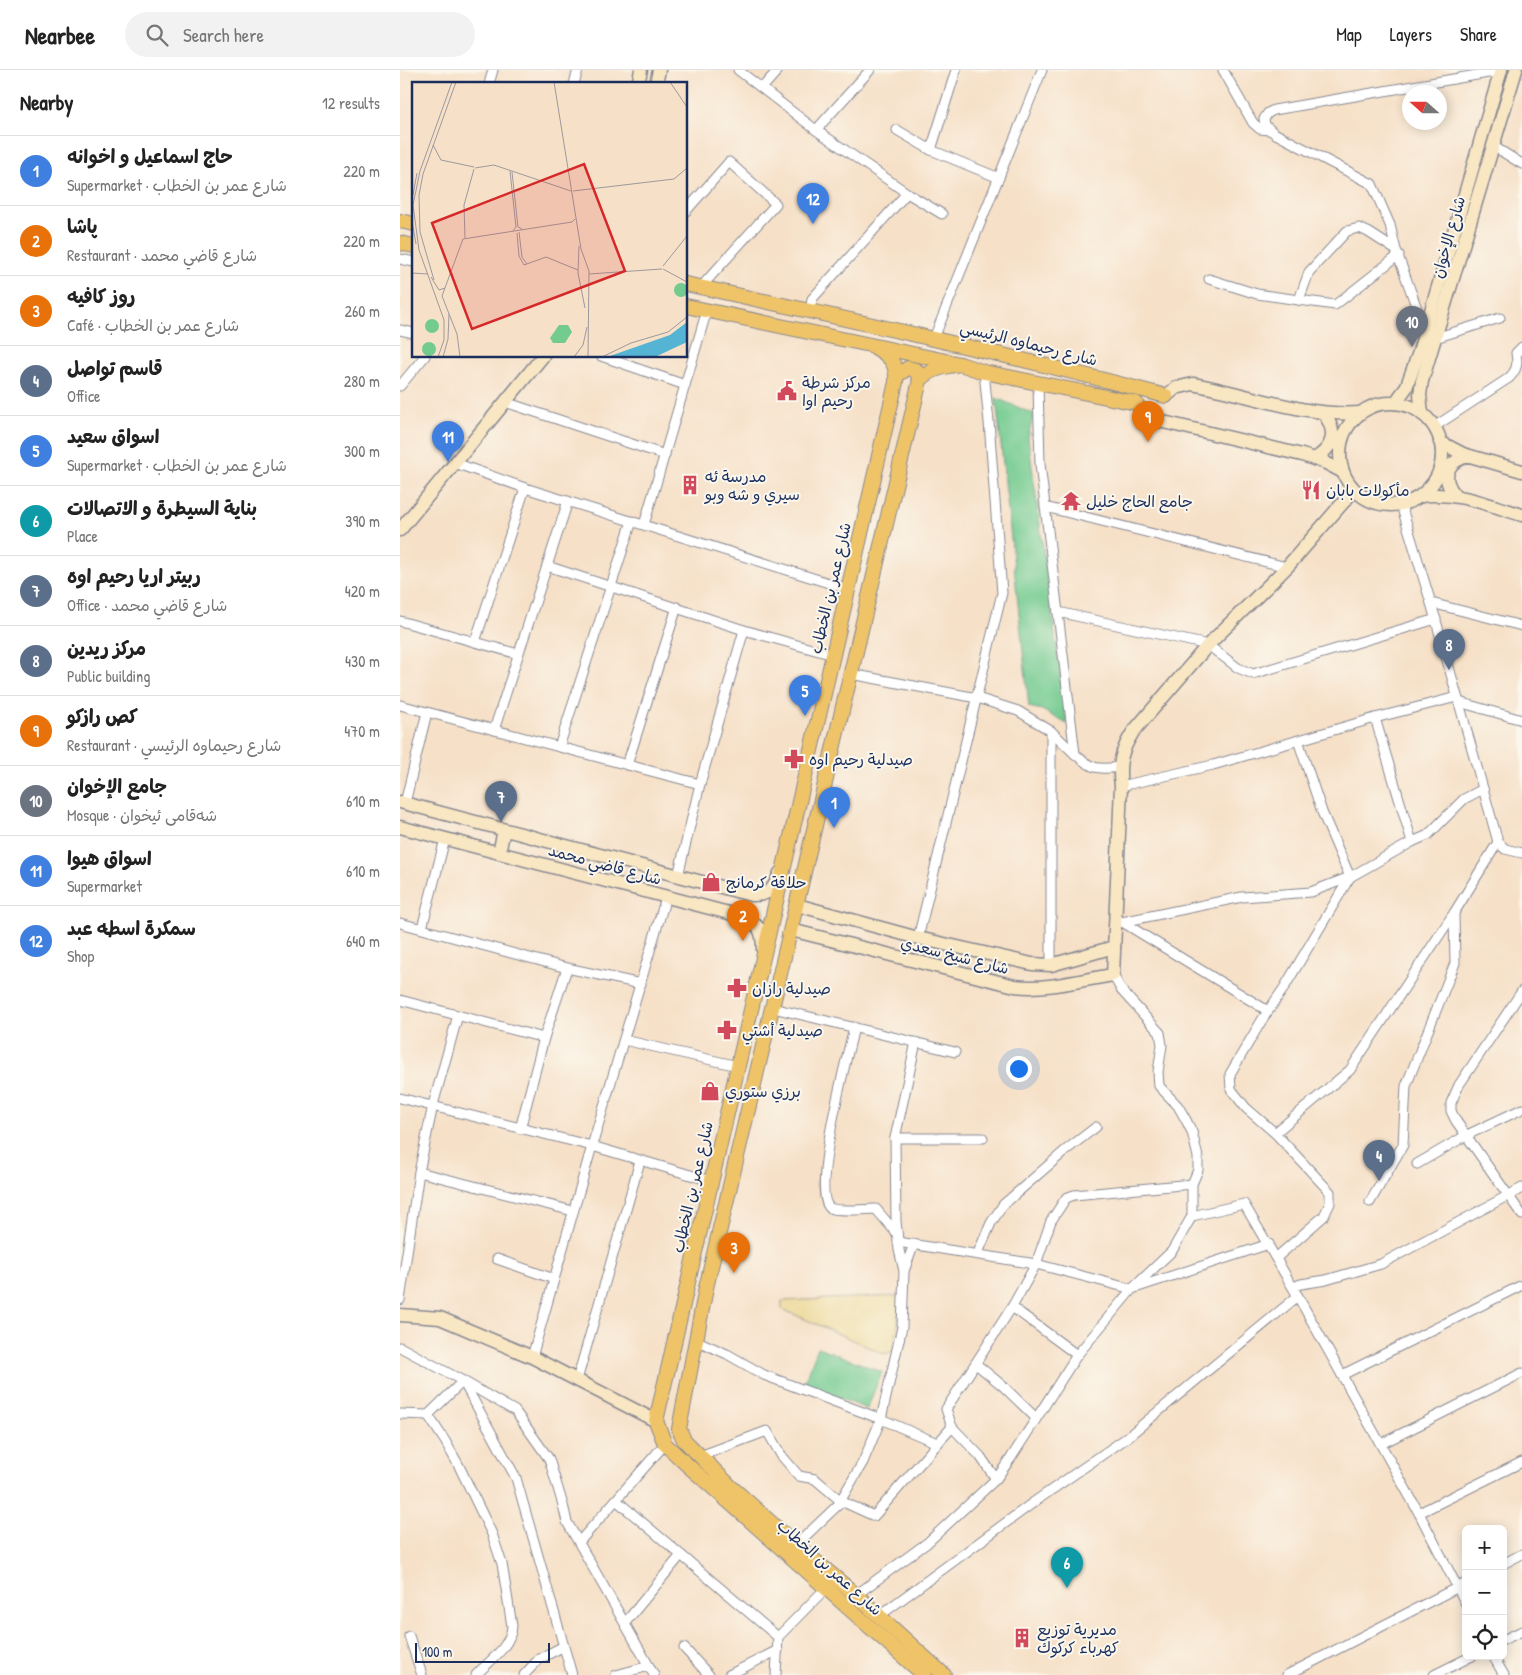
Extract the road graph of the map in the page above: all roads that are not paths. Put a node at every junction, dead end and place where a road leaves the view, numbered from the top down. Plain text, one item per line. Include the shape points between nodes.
1 (738, 70) edge
2 (778, 70) edge
3 (870, 70) edge
4 (956, 70) edge
5 (1042, 70) edge
6 (1223, 70) edge
7 (1516, 70) edge
8 (1500, 71) edge
9 (762, 88) junction
10 (816, 130) junction
11 (897, 130) dead end
12 (1269, 130) junction
13 (1493, 146) junction
14 (931, 150) junction
15 (1522, 164) edge
16 (999, 178) junction
17 (907, 193) junction
18 (688, 209) edge
19 (942, 214) dead end
20 (1397, 252) junction
21 (1209, 279) dead end
22 (688, 284) edge
23 (700, 287) junction
24 (725, 292) junction
25 (754, 299) junction
26 (1299, 300) junction
27 (688, 306) edge
28 (810, 311) junction
29 (713, 312) junction
30 (1500, 318) dead end
31 (749, 320) junction
32 (1430, 334) junction
33 (934, 338) junction
34 (873, 346) junction
35 (1522, 347) edge
36 (423, 358) edge
37 (540, 358) edge
38 (607, 358) edge
39 (1520, 363) edge
40 (960, 364) junction
41 (984, 372) junction
42 (896, 376) junction
43 (920, 380) junction
44 (1038, 383) junction
45 (685, 385) junction
46 (400, 386) edge
47 (1406, 388) junction
48 (1420, 389) junction
49 (1166, 396) joint
50 (505, 402) junction
51 (1136, 403) joint
52 (1395, 403) junction
53 (1323, 413) junction
54 (1360, 413) junction
55 (1422, 414) junction
56 (1434, 426) junction
57 (1440, 442) junction
58 (664, 455) junction
59 (1469, 456) junction
60 (1314, 459) junction
61 (455, 463) junction
62 (1522, 471) edge
63 (1342, 472) junction
64 (526, 488) junction
65 (1354, 490) junction
66 (870, 494) junction
67 (1454, 495) junction
68 (1421, 496) junction
69 (892, 498) junction
70 (568, 501) junction
71 (1401, 505) junction
72 (1045, 507) junction
73 (1522, 515) edge
74 (632, 521) junction
75 (644, 525) junction
76 (400, 530) edge
77 (547, 566) junction
78 (1287, 567) junction
79 (611, 586) junction
80 (848, 588) junction
81 (1431, 603) junction
82 (677, 607) junction
83 (1058, 612) junction
84 (1436, 619) junction
85 (400, 621) edge
86 (1522, 626) edge
87 (744, 630) junction
88 (475, 642) junction
89 (1208, 645) junction
90 (518, 654) junction
91 (833, 655) junction
92 (851, 674) junction
93 (976, 698) junction
94 (1458, 700) junction
95 (400, 705) edge
96 (427, 712) junction
97 (1375, 718) junction
98 (1522, 720) edge
99 (494, 730) junction
100 (1051, 731) junction
101 (813, 739) junction
102 (1298, 740) junction
103 (835, 744) junction
104 (560, 747) junction
105 (1075, 754) junction
106 (627, 765) junction
107 (1119, 767) junction
108 (700, 784) junction
109 (1121, 786) junction
110 (1483, 789) junction
111 (402, 802) edge
112 (400, 827) edge
113 (504, 830) junction
114 (445, 839) junction
115 (1412, 842) junction
116 (1498, 842) junction
117 (499, 853) junction
118 (1522, 853) edge
119 (784, 864) junction
120 (678, 876) junction
121 (1350, 877) junction
122 (666, 897) junction
123 (797, 905) junction
124 (1454, 913) junction
125 (1118, 920) junction
126 (400, 923) edge
127 (422, 928) junction
128 (791, 930) junction
129 (918, 938) junction
130 (1114, 947) junction
131 (1051, 964) junction
132 (761, 967) junction
133 (567, 968) junction
134 (1114, 975) junction
135 (641, 984) junction
136 (1521, 995) edge
137 (400, 1000) edge
138 (773, 1008) junction
139 (1268, 1011) junction
140 (458, 1015) junction
141 (854, 1027) junction
142 (544, 1038) junction
143 (624, 1040) junction
144 (916, 1042) junction
145 (955, 1052) dead end
146 (738, 1066) junction
147 (400, 1098) edge
148 (433, 1105) junction
149 (1522, 1109) edge
150 (1096, 1127) dead end
151 (520, 1129) junction
152 (723, 1130) junction
153 (1275, 1133) junction
154 (744, 1134) junction
155 (1467, 1135) junction
156 (895, 1138) junction
157 (983, 1138) dead end
158 (592, 1146) junction
159 (640, 1161) junction
160 (1417, 1164) dead end
161 (419, 1172) junction
162 (711, 1181) junction
163 (1192, 1184) junction
164 (1522, 1188) edge
165 (1508, 1194) junction
166 (1370, 1202) dead end
167 (896, 1207) junction
168 (876, 1209) junction
169 (573, 1211) junction
170 (1522, 1215) edge
171 (1192, 1216) junction
172 (701, 1227) junction
173 (721, 1231) junction
174 (898, 1238) junction
175 (914, 1244) junction
176 (1269, 1244) junction
177 (978, 1254) junction
178 (1276, 1258) junction
179 (497, 1259) dead end
180 (1036, 1264) junction
181 (904, 1271) junction
182 (554, 1279) junction
183 (1522, 1285) edge
184 (1293, 1287) junction
185 (1132, 1289) junction
186 (1298, 1296) junction
187 (400, 1300) edge
188 (1012, 1307) junction
189 (400, 1316) edge
190 (695, 1340) junction
191 (400, 1347) edge
192 (1076, 1354) junction
193 (532, 1357) junction
194 (976, 1364) junction
195 (1522, 1373) edge
196 (1342, 1375) junction
197 (577, 1380) junction
198 (463, 1381) junction
199 (400, 1414) edge
200 (428, 1415) junction
201 (1036, 1418) junction
202 (881, 1419) junction
203 (656, 1421) junction
204 (952, 1427) junction
205 (937, 1443) junction
206 (665, 1444) junction
207 (1381, 1444) junction
208 (700, 1456) junction
209 (1522, 1462) edge
210 (996, 1479) junction
211 (616, 1500) junction
212 (841, 1501) junction
213 (1419, 1512) junction
214 (579, 1542) junction
215 (796, 1545) junction
216 (1522, 1554) edge
217 (681, 1555) junction
218 (1507, 1562) edge
219 (1462, 1585) edge
220 (827, 1587) junction
221 (856, 1595) junction
222 (879, 1616) junction
223 (625, 1623) junction
224 (1522, 1631) edge
225 (409, 1636) dead end
226 (778, 1637) junction
227 (1507, 1638) edge
228 (564, 1646) junction
229 (684, 1648) dead end
230 (778, 1650) junction
231 (1464, 1660) edge
232 (1495, 1660) edge
233 (649, 1666) junction
234 (422, 1675) edge
235 (476, 1675) edge
236 (524, 1675) edge
237 (572, 1675) edge
238 (616, 1675) edge
239 (654, 1675) edge
240 (709, 1675) edge
241 (729, 1675) edge
242 (776, 1675) edge
243 (924, 1675) edge
244 (944, 1675) edge
245 (1287, 1675) edge
246 (1434, 1675) edge
247 (1504, 1675) edge

1 - 9 street
2 - 9 street
3 - 10 street
4 - 14 street
5 - 16 street
6 - 12 street via 1256,126 1260,130
7 - 13 main road, شارع الإخوان
8 - 12 street via 1274,110 1264,119
8 - 32 main road
9 - 10 street
10 - 17 street
11 - 14 street
12 - 20 street via 1372,184 1390,225
13 - 15 street
13 - 32 main road, شارع الإخوان
14 - 16 street
16 - 33 street
17 - 19 street
17 - 28 street via 812,299
18 - 23 street via 729,162 776,204
20 - 26 street via 1335,305
20 - 26 street via 1359,228 1347,231 1309,272
20 - 32 street
21 - 26 street via 1257,294
22 - 23 main road, شارع رحيماوه الرئيسي
23 - 24 main road, شارع رحيماوه الرئيسي
24 - 25 main road, شارع رحيماوه الرئيسي
24 - 29 main road via 732,306 728,311
25 - 28 main road, شارع رحيماوه الرئيسي
25 - 31 main road via 742,306 741,311
27 - 29 main road
28 - 33 main road, شارع رحيماوه الرئيسي
29 - 31 main road
29 - 45 street
30 - 32 street
31 - 34 main road
32 - 47 main road
32 - 48 main road, شارع الإخوان
33 - 49 main road, شارع رحيماوه الرئيسي
34 - 40 main road
34 - 42 main road via 889,356
35 - 39 street via 1516,353
36 - 46 street
37 - 50 main road
38 - 45 street
39 - 56 street via 1509,378
40 - 41 main road
40 - 43 main road via 938,368
41 - 44 main road
41 - 93 street via 1002,593
42 - 43 main road via 908,368 916,370
42 - 66 main road, شارع عمر بن الخطاب
43 - 69 main road, شارع عمر بن الخطاب
44 - 51 main road
44 - 72 street via 1040,464
45 - 58 street
47 - 48 main road via 1412,393
47 - 52 main road
48 - 55 main road, شارع الإخوان
49 - 53 main road, شارع رحيماوه الرئيسي via 1173,389 1193,384
50 - 58 street
50 - 61 main road
51 - 60 main road via 1155,420
52 - 54 main road via 1377,405
52 - 55 main road
53 - 54 main road, شارع رحيماوه الرئيسي
53 - 60 main road via 1329,420 1332,439 1322,454
54 - 63 main road via 1344,433 1340,453
55 - 56 main road
56 - 57 main road
57 - 59 main road
57 - 68 main road via 1442,456 1438,474
58 - 75 street
59 - 62 main road
59 - 67 main road via 1451,464 1447,480
60 - 63 main road
61 - 64 street
61 - 76 main road
63 - 65 main road
64 - 70 street
64 - 88 street
65 - 71 main road via 1371,502
65 - 78 main road
66 - 69 main road
66 - 80 main road, شارع عمر بن الخطاب
67 - 68 main road
67 - 73 main road
68 - 71 main road
69 - 92 main road, شارع عمر بن الخطاب
70 - 74 street
70 - 77 street
71 - 81 street
72 - 78 street
72 - 83 street
74 - 75 street
74 - 79 street
75 - 80 street
77 - 79 street
77 - 90 street
78 - 89 main road
79 - 82 street
79 - 104 street
80 - 91 main road, شارع عمر بن الخطاب
81 - 84 street
81 - 86 street
82 - 87 street
82 - 106 street
83 - 89 street
83 - 105 street
84 - 89 street via 1253,674 1238,668
84 - 94 street
85 - 88 street
87 - 91 street
87 - 108 street
88 - 90 street
89 - 107 main road via 1132,732 1123,748
90 - 99 street
91 - 101 main road, شارع عمر بن الخطاب
92 - 93 street
92 - 103 main road, شارع عمر بن الخطاب
93 - 100 street via 1018,711
93 - 129 street
94 - 97 street
94 - 98 street
94 - 110 street
95 - 96 street
96 - 99 street
96 - 111 street
97 - 102 street
97 - 115 street
99 - 104 street
100 - 105 street
100 - 131 street
101 - 103 main road
101 - 119 main road, شارع عمر بن الخطاب
102 - 109 street
102 - 121 street via 1322,812
103 - 123 main road, شارع عمر بن الخطاب
104 - 106 street
105 - 107 street via 1087,765 1102,769
106 - 108 street
107 - 109 main road
108 - 120 street
109 - 125 main road
110 - 115 street via 1464,799 1428,836
110 - 116 street
111 - 113 main road, شارع قاضي محمد
112 - 114 main road, شارع قاضي محمد
113 - 117 main road
113 - 120 main road, شارع قاضي محمد
114 - 117 main road, شارع قاضي محمد
114 - 127 street
115 - 121 street
116 - 118 street via 1505,848
116 - 124 street
117 - 122 main road, شارع قاضي محمد
119 - 120 main road, شارع قاضي محمد via 776,883 763,896
119 - 132 main road, شارع عمر بن الخطاب
121 - 125 street via 1312,892 1242,897
121 - 139 street
122 - 132 main road, شارع قاضي محمد via 753,921 762,937
122 - 135 street
123 - 128 main road, شارع عمر بن الخطاب
123 - 129 main road, شارع شيخ سعدي
124 - 153 street via 1350,1070
124 - 166 street via 1455,963 1406,1086 1402,1145
125 - 130 main road
125 - 139 street
126 - 127 street
127 - 133 street
128 - 134 main road, شارع شيخ سعدي via 1014,986 1051,986
128 - 138 main road, شارع عمر بن الخطاب
129 - 131 main road, شارع شيخ سعدي via 1032,964
130 - 131 main road, شارع شيخ سعدي
130 - 134 main road
132 - 146 main road, شارع عمر بن الخطاب
133 - 135 street
133 - 142 street
134 - 163 street via 1122,991 1160,1033 1162,1045 1157,1079 1159,1086 1178,1106 1192,1132 1198,1157 1198,1170
135 - 143 street
136 - 155 street via 1489,1038 1451,1103 1451,1111
137 - 140 street
138 - 141 street
138 - 154 main road, شارع عمر بن الخطاب
139 - 153 street via 1230,1074 1231,1089 1246,1108
140 - 142 street
140 - 148 street
141 - 144 street
141 - 168 street via 830,1130 825,1199 835,1210
142 - 151 street
143 - 146 street
143 - 158 street
144 - 145 street
144 - 156 street
146 - 152 main road, شارع عمر بن الخطاب
147 - 148 street
148 - 151 street
148 - 161 street
149 - 155 street
150 - 177 street via 1003,1205 990,1223
151 - 158 street
152 - 154 main road
152 - 162 main road, شارع عمر بن الخطاب
153 - 178 street via 1330,1192 1330,1203 1324,1216
154 - 173 main road, شارع عمر بن الخطاب
155 - 160 street
155 - 165 street
156 - 157 street
156 - 167 street
158 - 159 street
158 - 169 street
159 - 162 street
159 - 197 street
161 - 169 street
161 - 187 street
162 - 172 main road, شارع عمر بن الخطاب
163 - 171 street
163 - 180 street via 1066,1198 1051,1221
164 - 165 street
165 - 170 street
165 - 184 street via 1381,1264
167 - 168 street
167 - 174 street
168 - 174 street
169 - 182 street
171 - 176 street via 1244,1204
171 - 185 street via 1172,1252
172 - 173 main road
172 - 203 main road, شارع عمر بن الخطاب
173 - 190 main road, شارع عمر بن الخطاب
174 - 175 street
174 - 181 street
175 - 177 street
175 - 181 street
176 - 178 street
176 - 185 street
177 - 180 street
178 - 184 street
179 - 182 street
180 - 185 street
180 - 188 street
181 - 202 street via 902,1327
182 - 193 street
183 - 196 street
184 - 186 street
185 - 192 street
186 - 196 street
186 - 222 street via 1125,1439
188 - 192 street
188 - 194 street
189 - 193 main road via 440,1318
190 - 202 street via 764,1374
190 - 208 main road, شارع عمر بن الخطاب via 679,1429 684,1440
191 - 198 street
192 - 201 street
193 - 197 main road
194 - 201 street
194 - 204 street via 946,1409
195 - 207 street
196 - 207 street
197 - 203 main road
198 - 200 street
198 - 214 street via 515,1411 535,1438 549,1459 567,1522
198 - 228 street via 516,1478
199 - 200 street
200 - 235 street via 459,1466 492,1534 502,1564 511,1636
201 - 210 street
202 - 205 street
202 - 212 street via 863,1462
203 - 206 main road, شارع عمر بن الخطاب
204 - 205 street
204 - 210 street via 980,1456
205 - 212 street via 874,1516
206 - 211 street
206 - 220 main road, شارع عمر بن الخطاب
207 - 213 street
208 - 212 street via 767,1430 780,1455 799,1476 815,1479
208 - 215 main road, شارع عمر بن الخطاب
209 - 213 street
210 - 221 street via 927,1543
211 - 214 street
211 - 217 street
212 - 215 street
213 - 219 street
214 - 223 street
215 - 221 main road, شارع عمر بن الخطاب
216 - 218 street
217 - 223 street
217 - 226 street
219 - 245 street
220 - 226 street
220 - 243 main road, شارع عمر بن الخطاب
221 - 222 main road, شارع عمر بن الخطاب
222 - 244 main road, شارع عمر بن الخطاب
223 - 233 street
224 - 227 street
225 - 234 street
226 - 230 street
228 - 236 street via 539,1659
228 - 237 street
229 - 240 street
230 - 241 street
230 - 242 street
231 - 246 street
232 - 247 street
233 - 238 street
233 - 239 street

